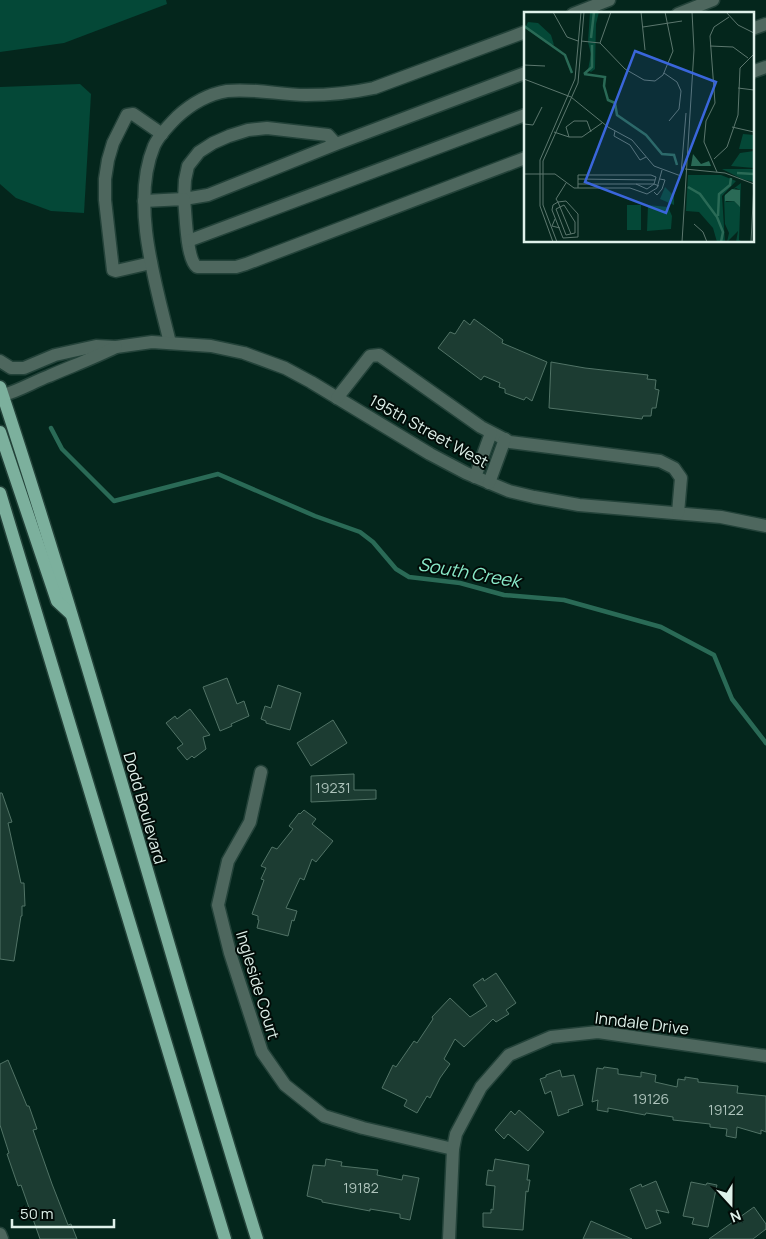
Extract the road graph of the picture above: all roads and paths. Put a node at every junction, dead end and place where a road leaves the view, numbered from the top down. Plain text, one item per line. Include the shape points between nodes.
1 (609, 0) edge
2 (713, 0) edge
3 (577, 12) edge
4 (683, 12) edge
5 (766, 24) edge
6 (754, 28) edge
7 (524, 32) edge
8 (766, 66) edge
9 (754, 71) edge
10 (524, 73) edge
11 (524, 115) edge
12 (162, 134) junction
13 (336, 144) junction
14 (524, 158) edge
15 (184, 199) junction
16 (144, 201) junction
17 (188, 241) junction
18 (151, 263) junction
19 (170, 343) junction
20 (116, 347) junction
21 (0, 361) edge
22 (1, 392) edge
23 (337, 398) junction
24 (0, 432) edge
25 (491, 432) junction
26 (505, 439) junction
27 (475, 477) junction
28 (489, 483) junction
29 (0, 493) edge
30 (678, 513) junction
31 (766, 526) edge
32 (72, 616) junction
33 (261, 772) dead end
34 (766, 1056) edge
35 (453, 1148) junction
36 (0, 1234) edge
37 (2, 1239) edge
38 (225, 1239) edge
39 (257, 1239) edge
40 (449, 1239) edge

1 - 3 street
2 - 4 street
5 - 6 street
7 - 12 street via 400,80 365,90 305,95 241,90 211,95 182,112
8 - 9 street
10 - 13 street
11 - 17 street
12 - 16 street via 145,177
12 - 18 street via 133,114 127,115 113,143 106,179 106,215 113,270
13 - 15 street via 208,195
13 - 15 street via 328,135 267,128 229,136 199,152 188,166
14 - 17 street via 241,266 197,267 191,260
15 - 16 street
15 - 17 street
16 - 18 street
18 - 19 street
19 - 20 street, 195th Street West
19 - 23 street, 195th Street West via 211,346 258,358 285,368
20 - 21 street, 195th Street West via 76,350 24,368 11,368
20 - 22 street, 195th Street West via 16,392
22 - 32 main road, Dodd Boulevard
23 - 25 street via 370,356 379,355
23 - 27 street, 195th Street West
24 - 32 main road via 57,601
25 - 26 street
25 - 27 street
26 - 28 street
26 - 30 street via 660,461 674,468 681,478
27 - 28 street, 195th Street West
28 - 30 street, 195th Street West via 509,491 579,505
29 - 38 main road
30 - 31 street, 195th Street West
32 - 39 main road, Dodd Boulevard
33 - 35 street, Ingleside Court via 250,822 228,861 218,905 262,1052 285,1085 324,1116
34 - 35 street, Inndale Drive via 598,1032 551,1037 509,1056 481,1087 456,1134
35 - 40 street, Inndale Drive
36 - 37 street

